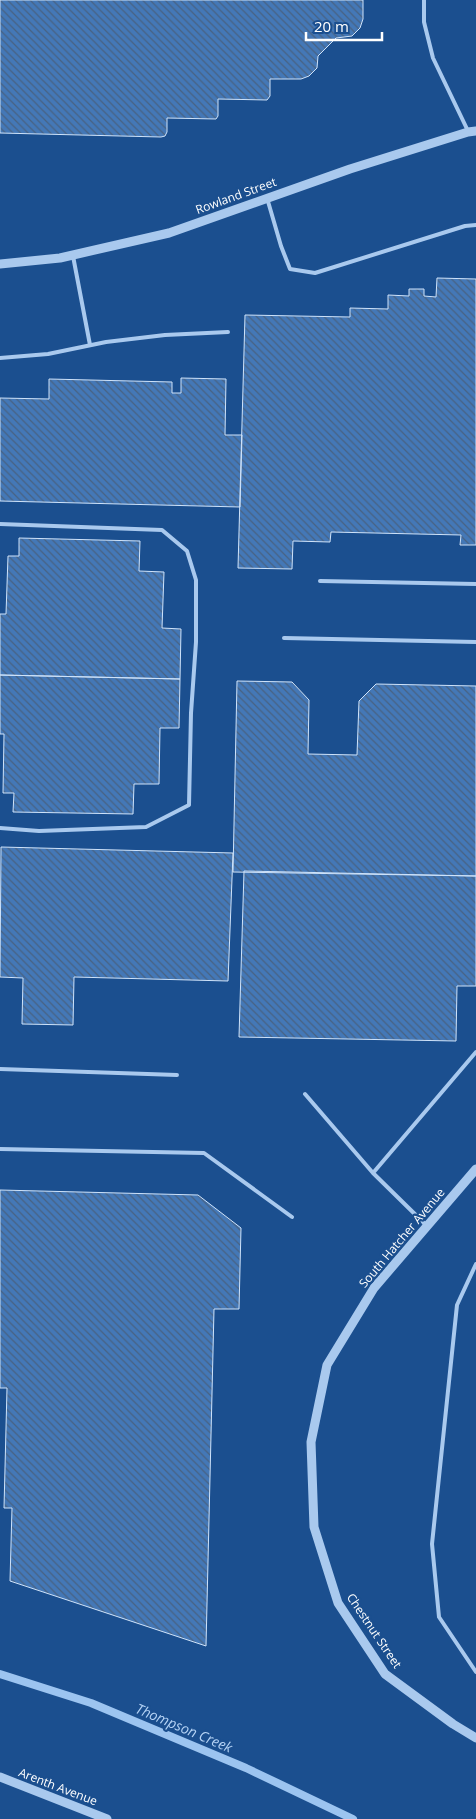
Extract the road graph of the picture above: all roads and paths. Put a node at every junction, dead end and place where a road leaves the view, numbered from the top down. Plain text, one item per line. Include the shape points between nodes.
1 (424, 0) edge
2 (472, 132) edge
3 (267, 198) junction
4 (476, 225) edge
5 (73, 255) junction
6 (0, 264) edge
7 (228, 332) dead end
8 (90, 345) junction
9 (0, 358) edge
10 (0, 524) edge
11 (320, 580) dead end
12 (476, 584) edge
13 (284, 638) dead end
14 (476, 642) edge
15 (0, 828) edge
16 (476, 1052) edge
17 (0, 1068) edge
18 (177, 1075) dead end
19 (305, 1094) dead end
20 (0, 1148) edge
21 (476, 1169) edge
22 (373, 1173) junction
23 (292, 1217) dead end
24 (427, 1226) junction
25 (476, 1264) edge
26 (314, 1527) joint
27 (476, 1672) edge
28 (476, 1738) edge
29 (0, 1778) edge
30 (107, 1819) edge

1 - 2 lane via 424,22 434,58
2 - 3 street, Rowland Street via 350,168
3 - 4 lane via 290,269 315,273
3 - 5 street, Rowland Street via 169,233
5 - 6 street, Rowland Street
5 - 8 lane
7 - 8 lane via 165,335
8 - 9 lane via 48,354
10 - 15 lane via 162,530 187,551 196,580 196,642 189,805 146,827 39,831
11 - 12 lane
13 - 14 lane
16 - 22 lane
17 - 18 lane
19 - 22 lane
20 - 23 lane via 204,1153
21 - 24 street, South Hatcher Avenue
22 - 24 lane
24 - 26 street, South Hatcher Avenue via 374,1288 327,1365 311,1442
25 - 27 lane via 457,1305 432,1544 439,1617
26 - 28 street, Chestnut Street via 338,1602 385,1674
29 - 30 street, Arenth Avenue

